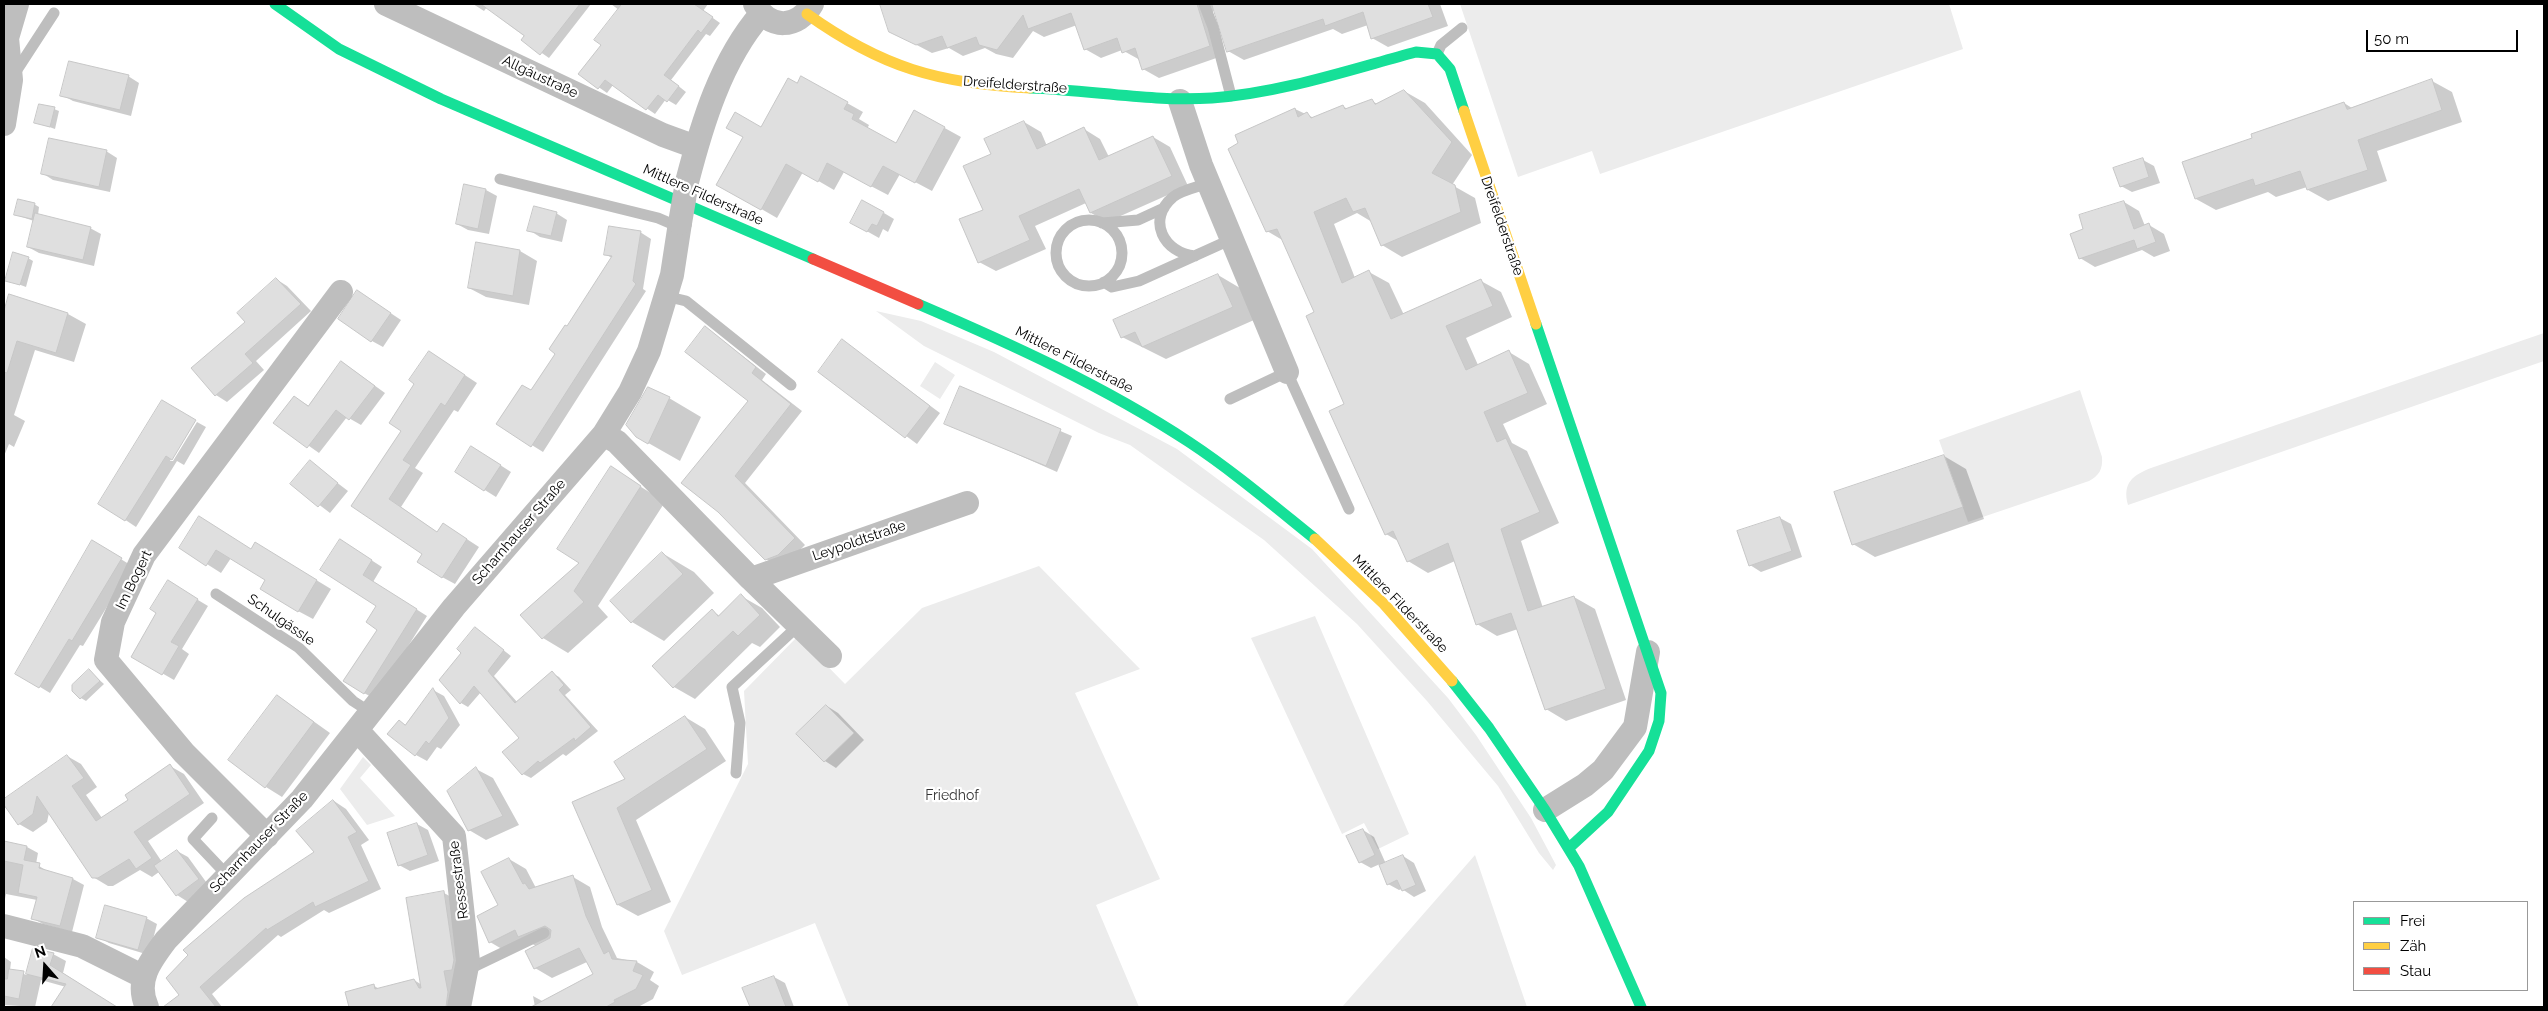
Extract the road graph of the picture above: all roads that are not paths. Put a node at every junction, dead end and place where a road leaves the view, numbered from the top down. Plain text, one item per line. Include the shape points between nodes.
1 (17, 4) edge
2 (276, 4) edge
3 (386, 4) edge
4 (1204, 4) edge
5 (758, 9) edge
6 (809, 9) edge
7 (54, 13) dead end
8 (1462, 28) dead end
9 (1437, 54) junction
10 (11, 80) junction
11 (1231, 96) junction
12 (1180, 101) junction
13 (4, 124) edge
14 (696, 147) junction
15 (500, 179) dead end
16 (1209, 183) junction
17 (1164, 208) junction
18 (1102, 223) junction
19 (679, 225) junction
20 (1232, 239) junction
21 (1195, 256) junction
22 (1104, 282) junction
23 (341, 292) dead end
24 (665, 296) junction
25 (1287, 372) junction
26 (791, 385) dead end
27 (1230, 399) dead end
28 (604, 434) junction
29 (967, 503) dead end
30 (1349, 509) dead end
31 (751, 579) junction
32 (216, 594) dead end
33 (798, 626) junction
34 (1648, 650) junction
35 (830, 656) dead end
36 (363, 721) junction
37 (736, 772) dead end
38 (1545, 810) junction
39 (212, 818) dead end
40 (267, 836) junction
41 (1568, 848) junction
42 (228, 876) junction
43 (4, 926) edge
44 (544, 933) dead end
45 (466, 971) junction
46 (144, 977) junction
47 (147, 1007) edge
48 (459, 1007) edge
49 (1641, 1007) edge

1 - 10 street via 7,38
2 - 38 main road, Mittlere Filderstraße via 339,49 441,99 1008,343 1122,401 1189,442 1320,543 1384,604 1459,689
3 - 14 street, Allgäustraße via 663,135
4 - 11 lane
5 - 6 street, Scharnhauser Straße via 775,23 792,23
5 - 14 street, Scharnhauser Straße via 714,95
6 - 12 main road, Dreifelderstraße via 854,47 911,71 968,83 1036,86
7 - 10 lane
8 - 9 lane via 1441,45
9 - 11 main road, Dreifelderstraße via 1416,52 1282,88
9 - 34 main road, Dreifelderstraße via 1450,69
10 - 13 street
11 - 12 main road, Dreifelderstraße
12 - 16 street
14 - 19 street, Scharnhauser Straße, bridge
15 - 19 lane
16 - 17 lane via 1176,195
16 - 20 street
17 - 18 lane via 1138,220
17 - 21 lane via 1160,220 1164,238 1177,251
18 - 22 lane via 1116,235 1121,252 1116,270
18 - 22 lane via 1084,220 1072,225 1059,238 1056,256 1060,268 1073,282 1084,285
19 - 24 street, Scharnhauser Straße via 676,257
20 - 21 lane
20 - 25 street
21 - 22 lane via 1140,281 1112,287
23 - 40 street, Im Bogert via 144,554 113,622 106,660 184,753
24 - 26 lane via 686,301
24 - 28 street, Scharnhauser Straße via 649,350 630,392
25 - 27 lane
25 - 30 lane
28 - 31 street via 616,442
28 - 36 street, Scharnhauser Straße via 454,607
29 - 31 street, Leypoldtstraße
31 - 33 street
32 - 36 lane, Schulgässle via 299,648 353,701
33 - 35 street
33 - 37 lane via 732,687 740,722
34 - 38 street, Dreifelderstraße via 1635,727 1603,770
34 - 41 main road, Dreifelderstraße via 1661,693 1659,720 1649,751 1608,812
36 - 40 street, Scharnhauser Straße via 302,799
36 - 45 street, Ressestraße via 394,768 454,836 468,961
38 - 41 main road, Mittlere Filderstraße
39 - 42 lane via 193,839
40 - 42 street, Scharnhauser Straße
41 - 49 main road, Mittlere Filderstraße via 1590,888
42 - 46 street, Scharnhauser Straße via 166,940 150,962
43 - 46 street via 82,946
44 - 45 lane
45 - 48 street, Ressestraße
46 - 47 street via 141,985

